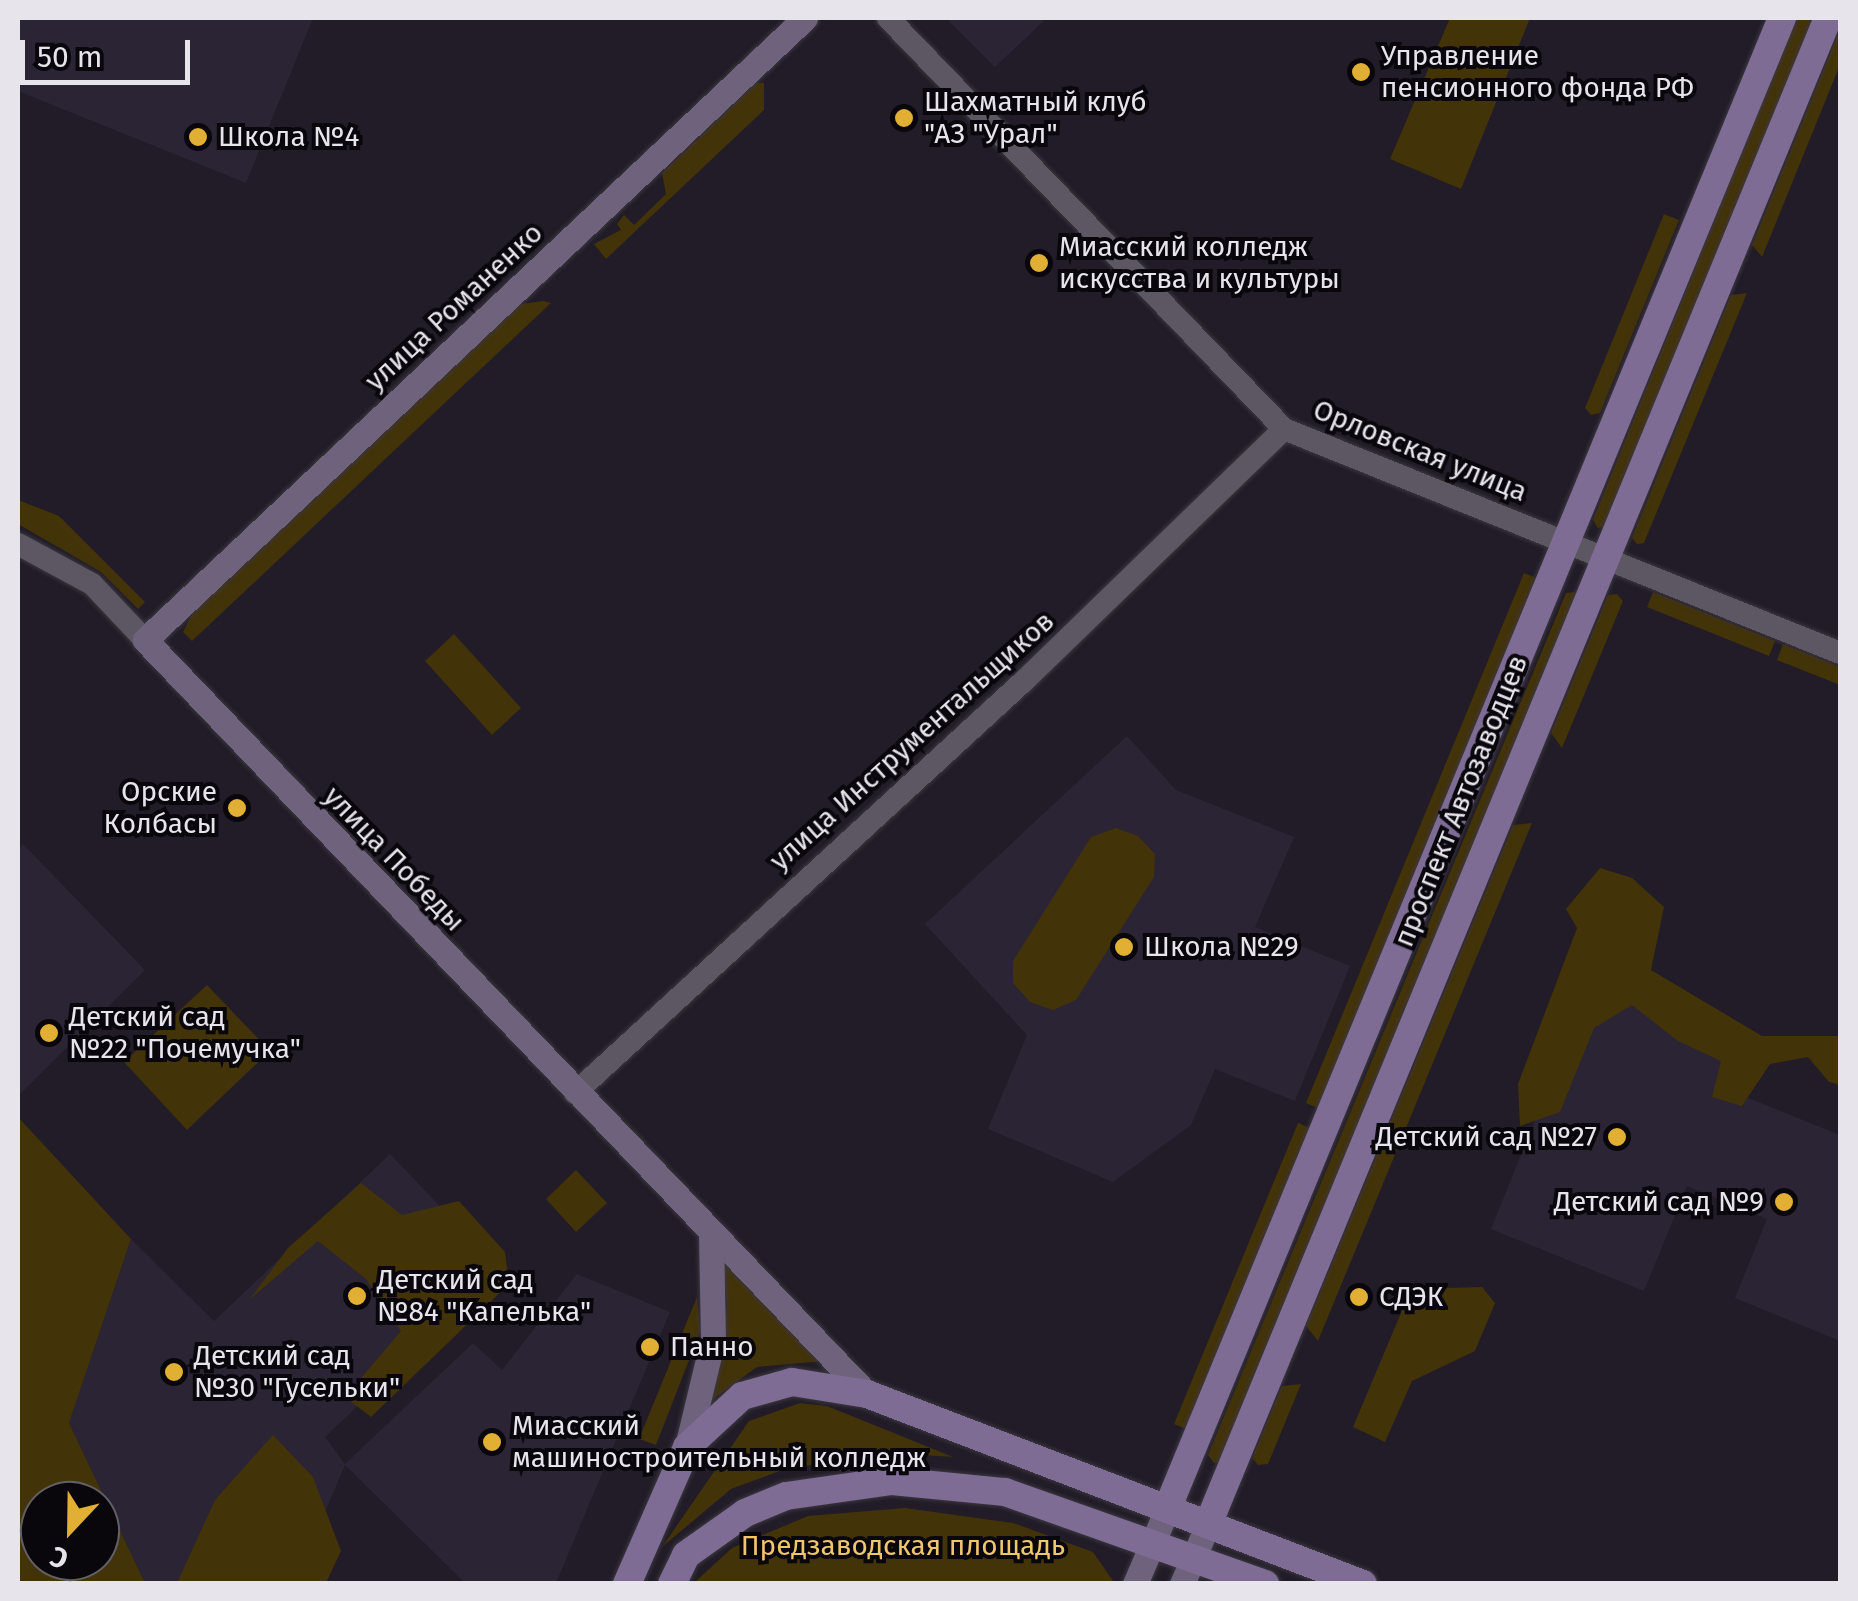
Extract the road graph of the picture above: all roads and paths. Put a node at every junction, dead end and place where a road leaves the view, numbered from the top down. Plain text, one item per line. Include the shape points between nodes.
1 (805, 18) edge
2 (888, 18) edge
3 (1782, 18) edge
4 (1828, 18) edge
5 (1284, 428) junction
6 (1568, 542) junction
7 (18, 544) edge
8 (1608, 558) junction
9 (145, 640) junction
10 (1840, 653) edge
11 (574, 1092) junction
12 (711, 1236) junction
13 (867, 1394) junction
14 (687, 1447) junction
15 (1168, 1507) junction
16 (1209, 1522) junction
17 (1152, 1543) junction
18 (1194, 1558) junction
19 (1257, 1580) edge
20 (627, 1584) edge
21 (672, 1584) edge
22 (1135, 1584) edge
23 (1182, 1584) edge
24 (1362, 1584) edge

1 - 9 main road, улица Романенко
2 - 5 street, Орловская улица
3 - 6 main road, проспект Автозаводцев
4 - 8 main road, проспект Автозаводцев
5 - 6 street, Орловская улица
5 - 11 street, улица Инструментальщиков via 1026,679
6 - 8 street, Орловская улица
6 - 15 main road, проспект Автозаводцев
7 - 9 street, улица Победы via 92,584
8 - 10 street, Орловская улица
8 - 16 main road, проспект Автозаводцев
9 - 11 main road, улица Победы
11 - 12 main road, улица Победы
12 - 13 main road, улица Победы
12 - 14 main road via 713,1339
13 - 14 main road via 792,1382 742,1396
13 - 15 main road
14 - 20 main road
15 - 16 main road
15 - 17 main road, проспект Автозаводцев
16 - 18 main road, проспект Автозаводцев
16 - 24 main road
17 - 18 main road
17 - 21 main road via 1005,1492 940,1483 837,1484 744,1513 686,1555
17 - 22 main road, проспект Автозаводцев
18 - 19 main road
18 - 23 main road, проспект Автозаводцев

